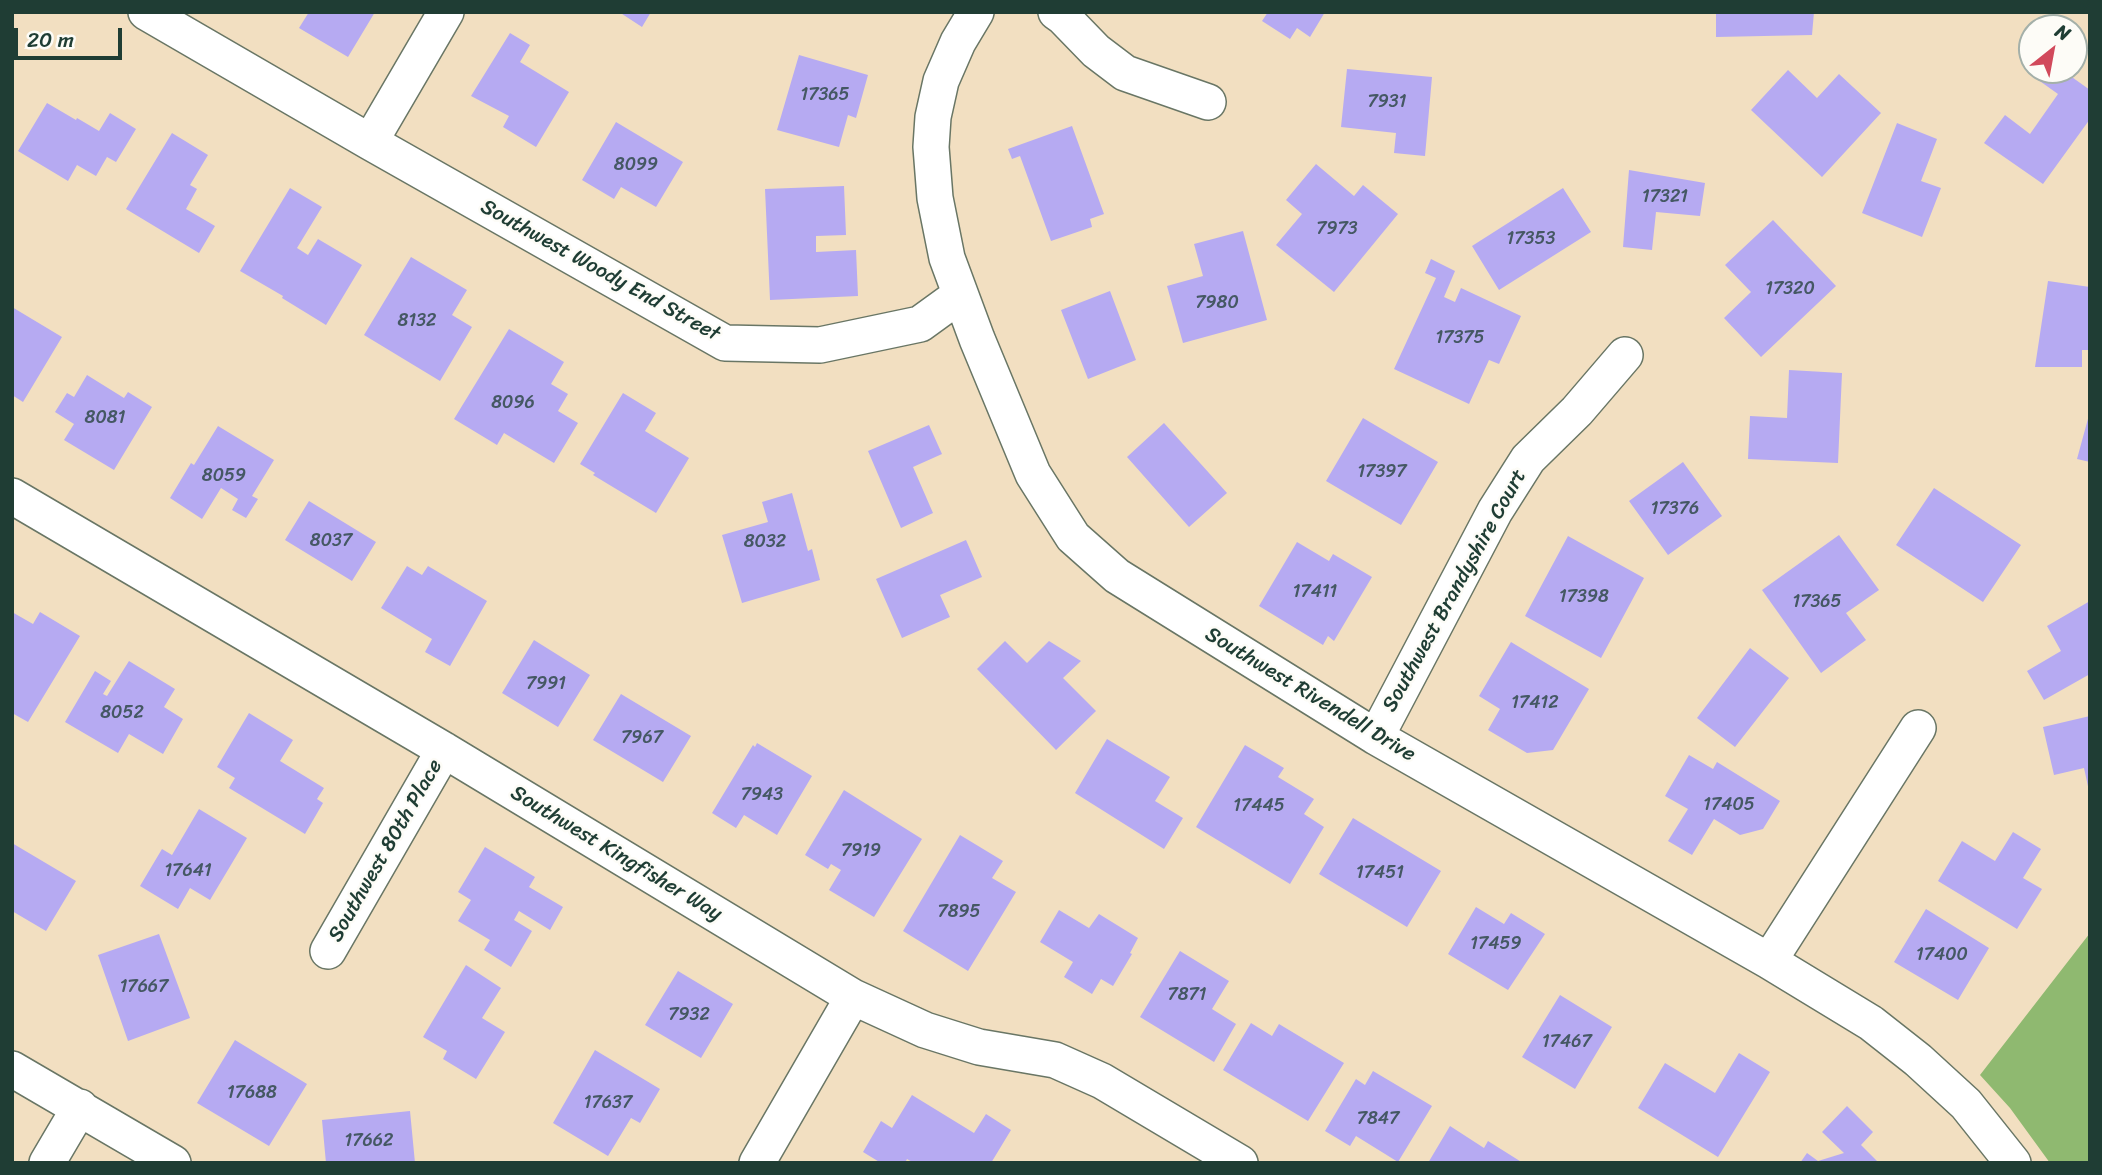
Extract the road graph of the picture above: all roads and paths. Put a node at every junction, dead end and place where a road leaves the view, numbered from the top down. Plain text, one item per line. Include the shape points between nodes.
1 (146, 12) edge
2 (446, 12) edge
3 (976, 12) edge
4 (1056, 12) edge
5 (1208, 102) dead end
6 (370, 142) junction
7 (960, 295) junction
8 (1625, 355) dead end
9 (12, 496) edge
10 (1918, 728) dead end
11 (1376, 737) junction
12 (443, 750) junction
13 (328, 951) dead end
14 (1769, 961) junction
15 (853, 997) junction
16 (12, 1069) edge
17 (80, 1107) junction
18 (47, 1163) edge
19 (173, 1163) edge
20 (757, 1163) edge
21 (1240, 1163) edge
22 (2013, 1163) edge

1 - 6 street, Southwest Woody End Street
2 - 6 street
3 - 7 street, Southwest Rivendell Drive via 941,80 931,147 935,198
4 - 5 street via 1125,73
6 - 7 street, Southwest Woody End Street via 725,342 820,345 920,324
7 - 11 street, Southwest Rivendell Drive via 1033,474 1073,537 1117,576
8 - 11 street, Southwest Brandyshire Court via 1528,459 1495,511
9 - 12 street, Southwest Kingfisher Way
10 - 14 street
11 - 14 street, Southwest Rivendell Drive
12 - 13 street, Southwest 80th Place
12 - 15 street, Southwest Kingfisher Way
14 - 22 street, Southwest Rivendell Drive via 1871,1023 1919,1060 1966,1104
15 - 20 street
15 - 21 street, Southwest Kingfisher Way via 925,1030 979,1047 1067,1065
16 - 17 street
17 - 18 street
17 - 19 street

